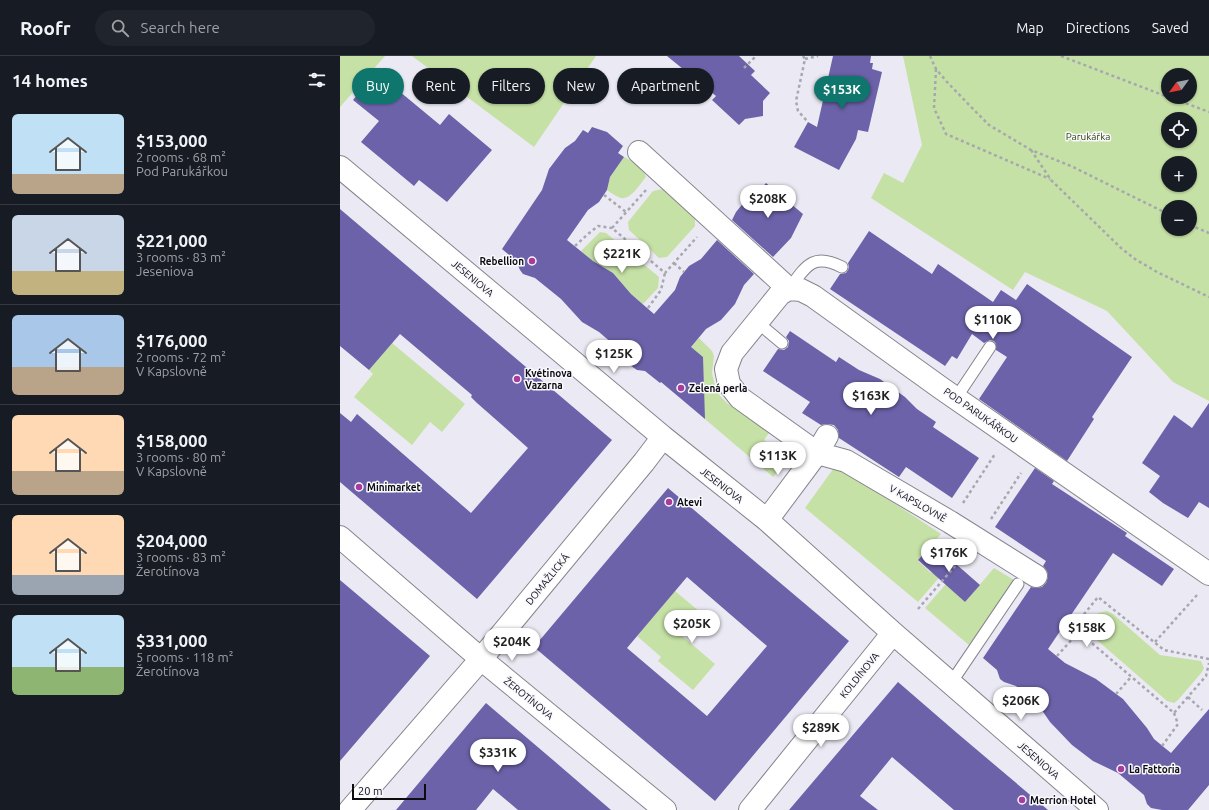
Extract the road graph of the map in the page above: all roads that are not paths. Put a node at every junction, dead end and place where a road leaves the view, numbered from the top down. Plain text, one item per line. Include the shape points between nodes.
1 (639, 152) dead end
2 (340, 167) edge
3 (842, 267) dead end
4 (790, 289) junction
5 (757, 322) junction
6 (782, 343) dead end
7 (990, 346) dead end
8 (956, 398) junction
9 (663, 437) junction
10 (822, 444) junction
11 (767, 520) junction
12 (340, 536) edge
13 (1209, 574) edge
14 (1027, 580) joint
15 (893, 633) junction
16 (482, 659) junction
17 (951, 683) junction
18 (350, 810) edge
19 (665, 810) edge
20 (750, 810) edge
21 (1098, 810) edge

1 - 4 street
2 - 9 street, JESENIOVA
3 - 4 lane via 823,260 813,262 805,267
4 - 5 street via 780,294
4 - 8 street, POD PARUKÁŘKOU via 801,290 813,296
5 - 6 lane
5 - 10 street, V KAPSLOVNĚ via 732,353 726,369 729,384 740,398
7 - 8 lane
8 - 13 street, POD PARUKÁŘKOU
9 - 11 street, JESENIOVA
9 - 16 street, DOMAŽLICKÁ
10 - 11 street
10 - 14 street, V KAPSLOVNĚ via 846,461 950,522
11 - 15 street, JESENIOVA
12 - 16 street, ŽEROTÍNOVA
14 - 17 lane
15 - 17 street, JESENIOVA
15 - 20 street, KOLDÍNOVA
16 - 18 street, DOMAŽLICKÁ
16 - 19 street, ŽEROTÍNOVA
17 - 21 street, JESENIOVA

